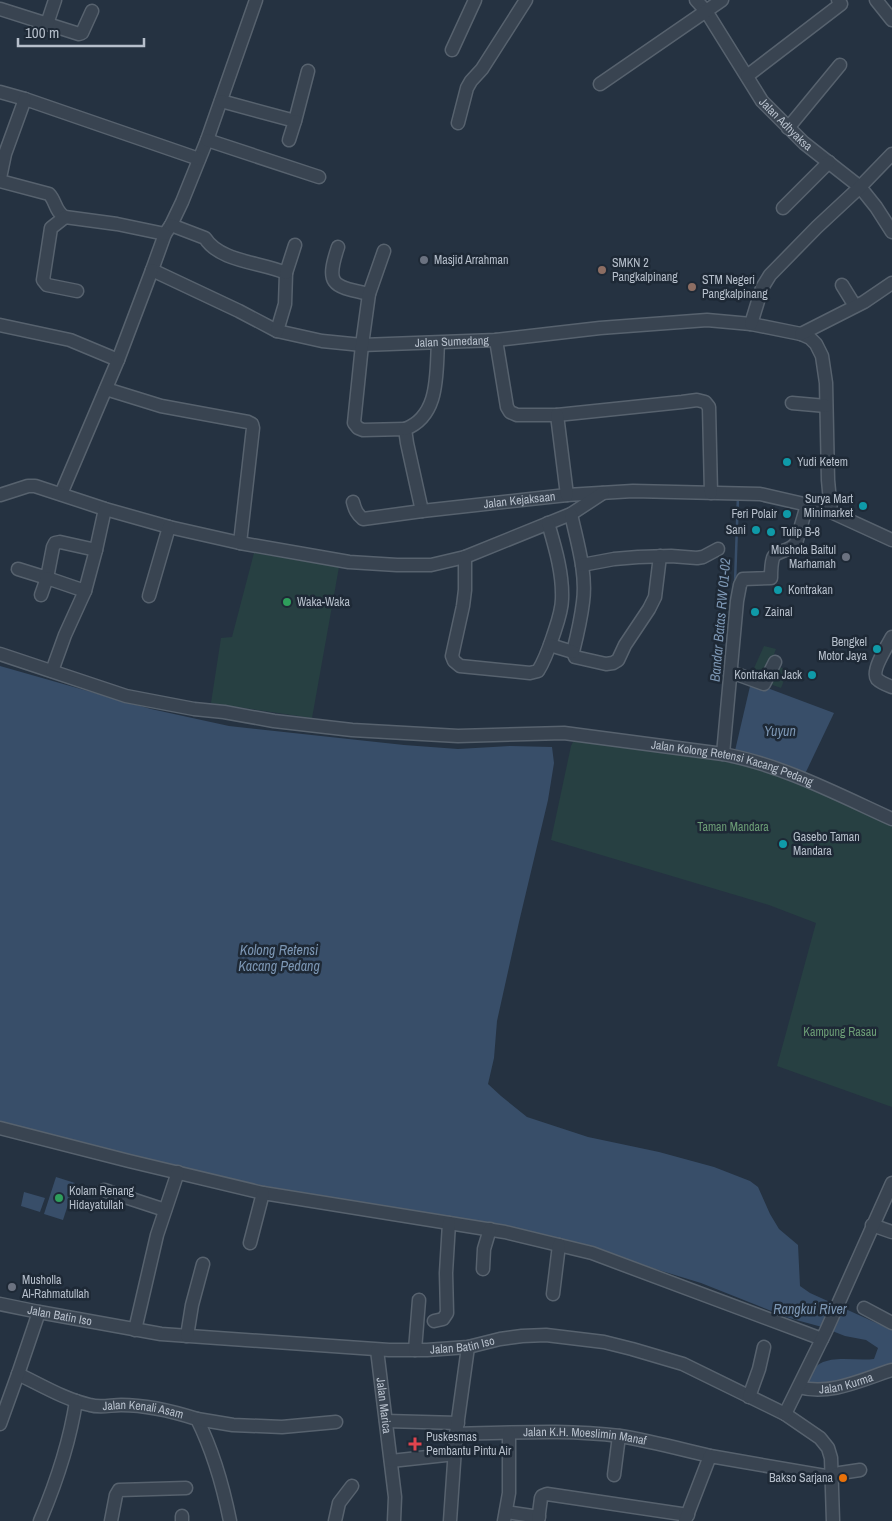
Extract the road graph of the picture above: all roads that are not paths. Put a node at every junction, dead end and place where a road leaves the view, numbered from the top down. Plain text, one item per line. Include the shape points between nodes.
1 (55, 0) edge
2 (255, 0) edge
3 (475, 0) edge
4 (526, 0) edge
5 (696, 0) edge
6 (722, 0) edge
7 (838, 0) edge
8 (876, 0) edge
9 (0, 9) edge
10 (92, 10) dead end
11 (706, 11) junction
12 (892, 20) edge
13 (47, 24) junction
14 (452, 50) dead end
15 (840, 65) dead end
16 (308, 71) dead end
17 (747, 76) junction
18 (600, 84) dead end
19 (0, 92) edge
20 (25, 99) junction
21 (221, 101) junction
22 (295, 122) junction
23 (458, 123) dead end
24 (788, 128) junction
25 (207, 140) junction
26 (289, 140) dead end
27 (2, 154) edge
28 (892, 154) edge
29 (199, 160) junction
30 (829, 162) junction
31 (319, 177) dead end
32 (0, 180) edge
33 (860, 187) junction
34 (783, 208) dead end
35 (65, 217) junction
36 (168, 230) junction
37 (892, 231) edge
38 (294, 245) dead end
39 (338, 247) dead end
40 (384, 251) dead end
41 (152, 270) junction
42 (286, 273) junction
43 (892, 283) edge
44 (842, 285) dead end
45 (77, 291) dead end
46 (369, 294) junction
47 (855, 306) junction
48 (751, 324) junction
49 (0, 325) edge
50 (277, 331) junction
51 (801, 334) junction
52 (496, 340) junction
53 (438, 343) junction
54 (362, 345) junction
55 (118, 360) junction
56 (106, 389) junction
57 (792, 403) dead end
58 (826, 406) junction
59 (557, 414) junction
60 (406, 429) junction
61 (605, 492) junction
62 (711, 492) junction
63 (62, 494) junction
64 (0, 495) edge
65 (567, 495) junction
66 (353, 502) dead end
67 (807, 505) junction
68 (105, 509) junction
69 (422, 510) junction
70 (831, 512) junction
71 (571, 514) junction
72 (548, 523) junction
73 (169, 527) junction
74 (892, 540) edge
75 (240, 543) junction
76 (718, 549) dead end
77 (96, 550) junction
78 (660, 556) junction
79 (464, 557) junction
80 (582, 565) junction
81 (18, 569) dead end
82 (47, 578) junction
83 (85, 591) junction
84 (42, 595) dead end
85 (149, 596) dead end
86 (892, 637) edge
87 (550, 645) junction
88 (573, 652) junction
89 (0, 654) edge
90 (775, 662) dead end
91 (52, 671) junction
92 (731, 672) junction
93 (892, 687) edge
94 (722, 754) junction
95 (892, 819) edge
96 (0, 1128) edge
97 (178, 1172) junction
98 (892, 1183) edge
99 (104, 1190) dead end
100 (263, 1193) junction
101 (165, 1210) junction
102 (449, 1224) junction
103 (872, 1225) junction
104 (490, 1229) junction
105 (892, 1232) edge
106 (250, 1243) dead end
107 (559, 1245) junction
108 (203, 1264) dead end
109 (483, 1269) dead end
110 (553, 1294) dead end
111 (419, 1300) dead end
112 (0, 1304) edge
113 (864, 1308) dead end
114 (39, 1312) junction
115 (434, 1321) dead end
116 (892, 1323) edge
117 (135, 1330) junction
118 (824, 1335) junction
119 (187, 1336) junction
120 (468, 1347) junction
121 (764, 1347) dead end
122 (377, 1350) junction
123 (415, 1350) junction
124 (892, 1370) edge
125 (18, 1374) junction
126 (799, 1387) junction
127 (749, 1397) junction
128 (76, 1400) junction
129 (785, 1414) junction
130 (197, 1419) junction
131 (386, 1421) junction
132 (336, 1422) dead end
133 (0, 1424) edge
134 (457, 1428) junction
135 (509, 1433) junction
136 (619, 1436) junction
137 (455, 1454) junction
138 (710, 1456) junction
139 (391, 1461) junction
140 (860, 1470) dead end
141 (614, 1475) dead end
142 (831, 1477) junction
143 (352, 1486) dead end
144 (186, 1488) dead end
145 (505, 1517) edge
146 (687, 1518) edge
147 (538, 1519) edge
148 (40, 1521) edge
149 (111, 1521) edge
150 (230, 1521) edge
151 (335, 1521) edge
152 (394, 1521) edge
153 (450, 1521) edge
154 (833, 1521) edge

1 - 13 street
2 - 21 street
3 - 14 street
4 - 23 street via 467,88
5 - 11 street, Jalan Adhyaksa
6 - 11 street
7 - 17 street via 841,4
8 - 12 street
9 - 13 street
10 - 13 street via 79,34
11 - 17 street, Jalan Adhyaksa
11 - 18 street
15 - 24 street
16 - 22 street
17 - 24 street, Jalan Adhyaksa via 762,101
19 - 20 street
20 - 27 street
20 - 29 street
21 - 22 street
21 - 25 street
22 - 26 street
24 - 30 street, Jalan Adhyaksa
25 - 29 street
25 - 31 street
27 - 32 street
28 - 33 street
29 - 36 street
30 - 33 street, Jalan Adhyaksa
30 - 34 street
32 - 35 street via 49,194 59,213
33 - 37 street, Jalan Adhyaksa
33 - 48 street via 770,275 762,288
35 - 36 street
35 - 45 street via 51,228 43,280 47,285
36 - 41 street
36 - 42 street via 205,238 223,254
38 - 42 street
39 - 46 street via 332,263 334,280 338,286
40 - 46 street
41 - 50 street, Jalan Sumedang
41 - 55 street
42 - 50 street via 285,304
43 - 47 street
44 - 47 street
46 - 54 street
47 - 51 street
48 - 51 street, Jalan Sumedang
48 - 52 street, Jalan Sumedang via 707,320
49 - 55 street via 70,340
50 - 54 street, Jalan Sumedang via 322,341
51 - 58 street via 816,344 822,356
52 - 53 street, Jalan Sumedang
52 - 59 street via 510,412 517,415
53 - 54 street, Jalan Sumedang
53 - 60 street via 431,405 415,425
54 - 60 street via 354,423 363,430
55 - 56 street
56 - 63 street
56 - 75 street via 161,406 252,424
57 - 58 street
58 - 70 street
59 - 62 street via 702,400 709,407
59 - 65 street
60 - 69 street
61 - 62 street, Jalan Kejaksaan
61 - 65 street, Jalan Kejaksaan
61 - 71 street
62 - 67 street, Jalan Kejaksaan via 760,494
63 - 64 street via 32,486
63 - 68 street
65 - 69 street, Jalan Kejaksaan
66 - 69 street, Jalan Kejaksaan via 358,515 364,519
67 - 70 street, Jalan Kejaksaan
67 - 92 street via 796,543 772,559 771,578 743,580 740,584
68 - 73 street
68 - 77 street
70 - 74 street
71 - 72 street
71 - 80 street
72 - 79 street
72 - 87 street via 561,578 562,600
73 - 75 street
73 - 85 street
75 - 79 street via 378,565 431,565
76 - 78 street via 697,558
77 - 82 street via 55,543
77 - 83 street
78 - 80 street
78 - 88 street via 655,597 618,660 606,664 576,657
79 - 87 street via 465,590 452,656 454,661 460,666 530,673 538,671
80 - 88 street via 583,601
81 - 82 street
82 - 83 street
82 - 84 street
83 - 91 street
86 - 93 street via 875,673 877,678
87 - 88 street
89 - 91 street, Jalan Kolong Retensi Kacang Pedang
90 - 92 street via 764,684
91 - 94 street, Jalan Kolong Retensi Kacang Pedang via 126,696 318,726 458,736 564,733
92 - 94 street
94 - 95 street, Jalan Kolong Retensi Kacang Pedang via 793,775
96 - 97 street
97 - 100 street
97 - 101 street
98 - 103 street
99 - 101 street
100 - 102 street
100 - 106 street
101 - 117 street
102 - 104 street
102 - 115 street via 447,1313 443,1319
103 - 105 street
103 - 118 street
104 - 107 street
104 - 109 street
107 - 110 street
107 - 118 street via 592,1253
108 - 119 street
111 - 123 street
112 - 114 street, Jalan Batin Iso
113 - 116 street
114 - 117 street, Jalan Batin Iso
114 - 125 street
117 - 119 street, Jalan Batin Iso
118 - 126 street
119 - 122 street, Jalan Batin Iso
120 - 123 street, Jalan Batin Iso
120 - 127 street, Jalan Batin Iso via 500,1339 546,1335 604,1342 683,1364
120 - 134 street
121 - 127 street
122 - 123 street, Jalan Batin Iso
122 - 131 street, Jalan Marica
124 - 126 street, Jalan Kurma via 825,1390
125 - 128 street, Jalan Kenali Asam
125 - 133 street
126 - 129 street
127 - 129 street, Jalan Batin Iso
128 - 130 street, Jalan Kenali Asam via 91,1406 151,1407
128 - 148 street via 67,1442
129 - 142 street, Jalan Batin Iso via 825,1443
130 - 132 street via 233,1425 282,1427
130 - 150 street, Jalan Kenali Asam via 213,1454
131 - 134 street, Jalan K.H. Moeslimin Manaf
131 - 139 street, Jalan Marica
134 - 135 street, Jalan K.H. Moeslimin Manaf
134 - 137 street
135 - 136 street, Jalan K.H. Moeslimin Manaf
135 - 145 street via 509,1493
136 - 138 street, Jalan K.H. Moeslimin Manaf
136 - 141 street
137 - 139 street
137 - 153 street
138 - 142 street, Jalan K.H. Moeslimin Manaf
138 - 146 street
139 - 152 street, Jalan Marica
140 - 142 street
142 - 154 street, Jalan Batin Iso
143 - 151 street via 339,1503
144 - 149 street via 119,1490
145 - 147 street
146 - 147 street via 547,1494 540,1498

